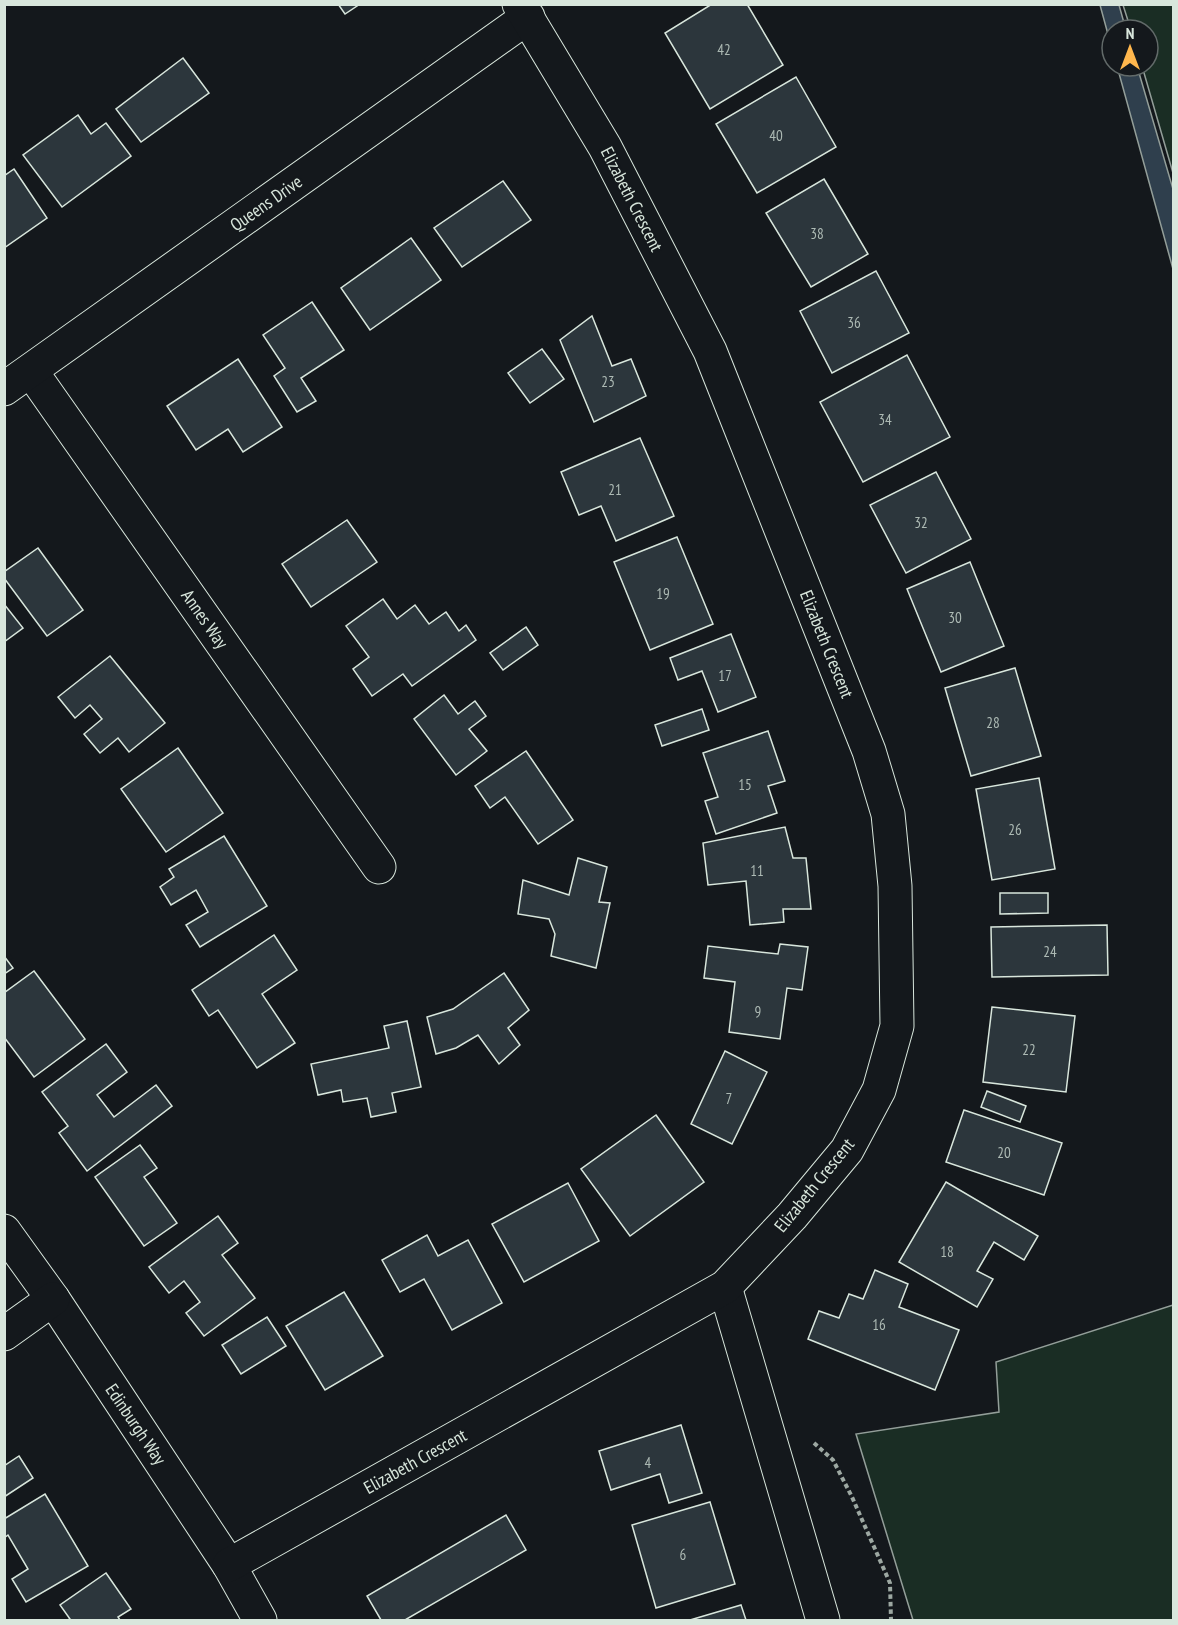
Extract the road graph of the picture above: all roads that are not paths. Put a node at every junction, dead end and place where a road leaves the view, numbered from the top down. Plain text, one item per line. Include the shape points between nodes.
1 (523, 11) edge
2 (31, 371) junction
3 (4, 389) edge
4 (379, 867) dead end
5 (4, 1231) edge
6 (725, 1287) junction
7 (53, 1299) junction
8 (4, 1334) edge
9 (229, 1565) junction
10 (260, 1620) edge
11 (823, 1620) edge

1 - 2 street, Queens Drive
1 - 6 street, Elizabeth Crescent via 605,147 710,351 869,751 888,814 895,886 897,1026 879,1090 847,1150
2 - 3 street, Queens Drive
2 - 4 street, Annes Way
5 - 7 street, Edinburgh Way
6 - 9 street, Elizabeth Crescent
6 - 11 street
7 - 8 street
7 - 9 street, Edinburgh Way
9 - 10 street, Edinburgh Way

